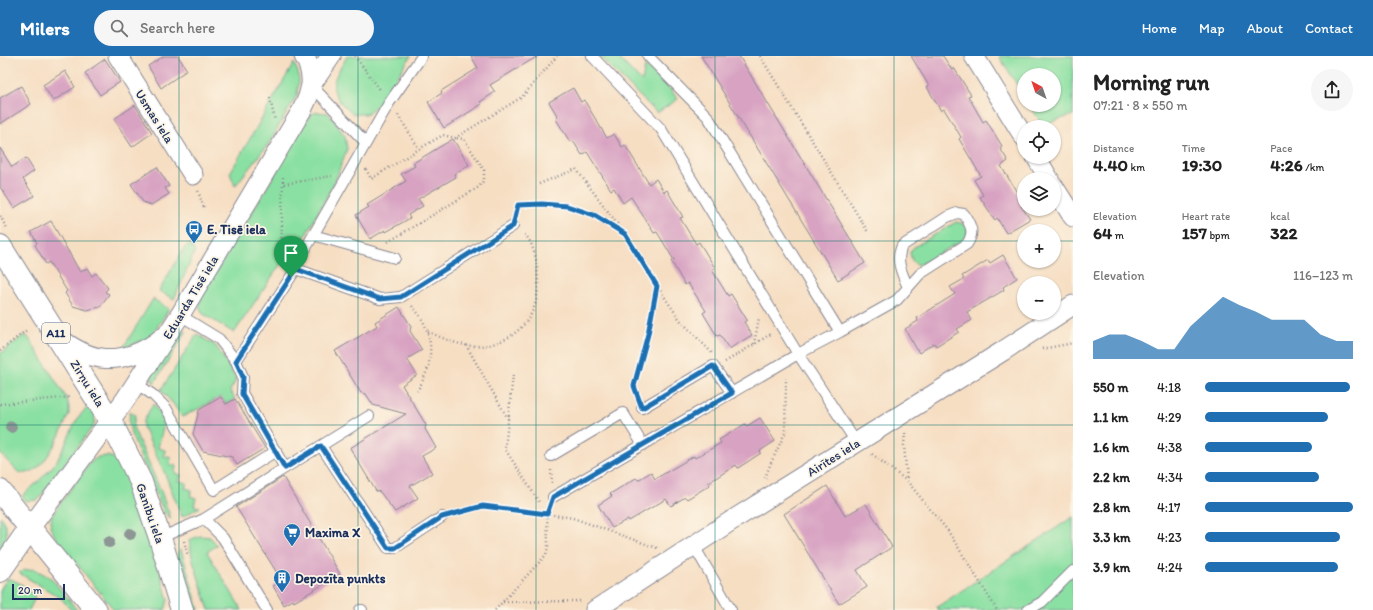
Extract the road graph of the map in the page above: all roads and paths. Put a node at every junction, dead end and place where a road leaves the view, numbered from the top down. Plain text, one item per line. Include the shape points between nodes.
1 (118, 56) edge
2 (304, 56) edge
3 (331, 56) edge
4 (355, 56) edge
5 (422, 56) edge
6 (557, 56) edge
7 (592, 56) edge
8 (648, 56) edge
9 (760, 56) edge
10 (974, 56) edge
11 (311, 85) junction
12 (384, 95) dead end
13 (270, 98) dead end
14 (393, 120) dead end
15 (1017, 126) edge
16 (455, 138) junction
17 (366, 143) junction
18 (280, 146) junction
19 (419, 149) junction
20 (365, 168) dead end
21 (348, 174) junction
22 (193, 175) dead end
23 (283, 177) dead end
24 (284, 184) junction
25 (539, 184) dead end
26 (1061, 197) edge
27 (1073, 217) edge
28 (513, 226) junction
29 (868, 232) dead end
30 (625, 234) junction
31 (314, 235) junction
32 (0, 246) edge
33 (372, 251) junction
34 (303, 253) dead end
35 (395, 258) dead end
36 (291, 277) junction
37 (657, 286) junction
38 (908, 287) junction
39 (401, 297) junction
40 (1073, 305) edge
41 (180, 315) junction
42 (759, 316) dead end
43 (28, 329) dead end
44 (169, 332) junction
45 (428, 332) junction
46 (840, 332) junction
47 (59, 338) junction
48 (466, 345) junction
49 (754, 345) dead end
50 (0, 351) edge
51 (798, 354) junction
52 (717, 358) dead end
53 (236, 361) junction
54 (786, 361) junction
55 (513, 375) dead end
56 (136, 383) junction
57 (417, 391) dead end
58 (732, 393) junction
59 (71, 397) dead end
60 (0, 404) edge
61 (642, 408) joint
62 (908, 411) junction
63 (369, 416) dead end
64 (508, 419) junction
65 (110, 420) junction
66 (856, 442) junction
67 (643, 445) junction
68 (321, 446) junction
69 (276, 451) junction
70 (551, 456) joint
71 (285, 468) junction
72 (906, 481) junction
73 (763, 485) dead end
74 (0, 491) edge
75 (553, 497) junction
76 (547, 514) junction
77 (442, 517) joint
78 (204, 518) junction
79 (30, 528) junction
80 (160, 538) junction
81 (694, 546) junction
82 (663, 550) dead end
83 (0, 571) edge
84 (1073, 571) edge
85 (174, 600) edge
86 (502, 602) junction
87 (591, 606) edge
88 (96, 610) edge
89 (182, 610) edge
90 (267, 610) edge
91 (495, 610) edge
92 (731, 610) edge
93 (997, 610) edge
94 (1028, 610) edge

1 - 22 street, Usmas iela
2 - 11 street via 312,75
3 - 11 street, Eduarda Tisē iela
4 - 12 path
5 - 17 lane via 389,103
6 - 16 path via 522,97
7 - 51 lane via 661,129
8 - 46 lane via 708,117
9 - 29 path
10 - 15 street
11 - 17 lane
11 - 18 street, Eduarda Tisē iela via 302,110
13 - 18 path
14 - 19 path via 397,113
16 - 19 path via 443,135
16 - 33 path via 464,140 484,170 484,180 479,187
17 - 21 lane
18 - 41 street, Eduarda Tisē iela
19 - 20 path via 371,179
21 - 24 path
21 - 31 lane
23 - 24 path
24 - 36 path via 281,257
25 - 30 path via 576,168
26 - 27 street
28 - 30 path via 518,205 542,204 567,206 594,215
28 - 39 lane
28 - 48 path via 526,235 536,264 538,289 532,312 519,330 500,342 478,346
30 - 37 path
31 - 33 lane
31 - 34 lane
32 - 47 main road, Zirņu iela / A11
33 - 35 lane
36 - 39 lane via 296,269 380,299
36 - 53 lane
37 - 52 path via 680,320
37 - 61 path via 634,386
38 - 38 lane via 920,274 971,239 972,231 964,214 957,213 947,217 902,246 898,253 898,261
38 - 46 lane via 897,300
39 - 45 path via 418,312
40 - 62 street, Airītes iela
41 - 44 street, Eduarda Tisē iela
41 - 53 lane via 219,339
42 - 49 path
43 - 50 path
44 - 47 street via 141,352 118,358 91,355
44 - 56 street, Eduarda Tisē iela
45 - 48 path
45 - 57 path via 428,369
46 - 51 lane
47 - 65 main road, Zirņu iela / A11
48 - 64 path
51 - 54 lane
51 - 66 lane
53 - 69 lane via 243,377 242,394
54 - 58 lane
54 - 73 path via 785,433
55 - 64 path
56 - 65 street, Eduarda Tisē iela
56 - 69 lane via 166,408 214,490
58 - 61 lane via 713,366
58 - 67 lane
59 - 60 path
62 - 66 street, Airītes iela
62 - 72 path via 904,445
63 - 68 lane
64 - 76 path via 505,449
65 - 79 street, Eduarda Tisē iela
65 - 80 main road, Ganību iela / A11 via 141,482
66 - 72 path
66 - 81 street, Airītes iela
67 - 70 lane via 623,413
67 - 75 lane
68 - 71 lane
68 - 77 lane via 388,548 395,548
69 - 71 lane
70 - 75 path
71 - 78 lane
72 - 93 path via 948,530
74 - 79 main road
75 - 76 path
76 - 77 path via 483,506
76 - 82 path via 573,518
76 - 86 path via 546,555
78 - 80 lane
78 - 90 lane via 223,538
79 - 83 main road
79 - 88 main road
80 - 85 main road, Ganību iela / A11
81 - 87 street, Airītes iela
81 - 92 lane
84 - 94 lane via 1042,602
85 - 89 main road, Ganību iela / A11
86 - 87 path
86 - 91 path

